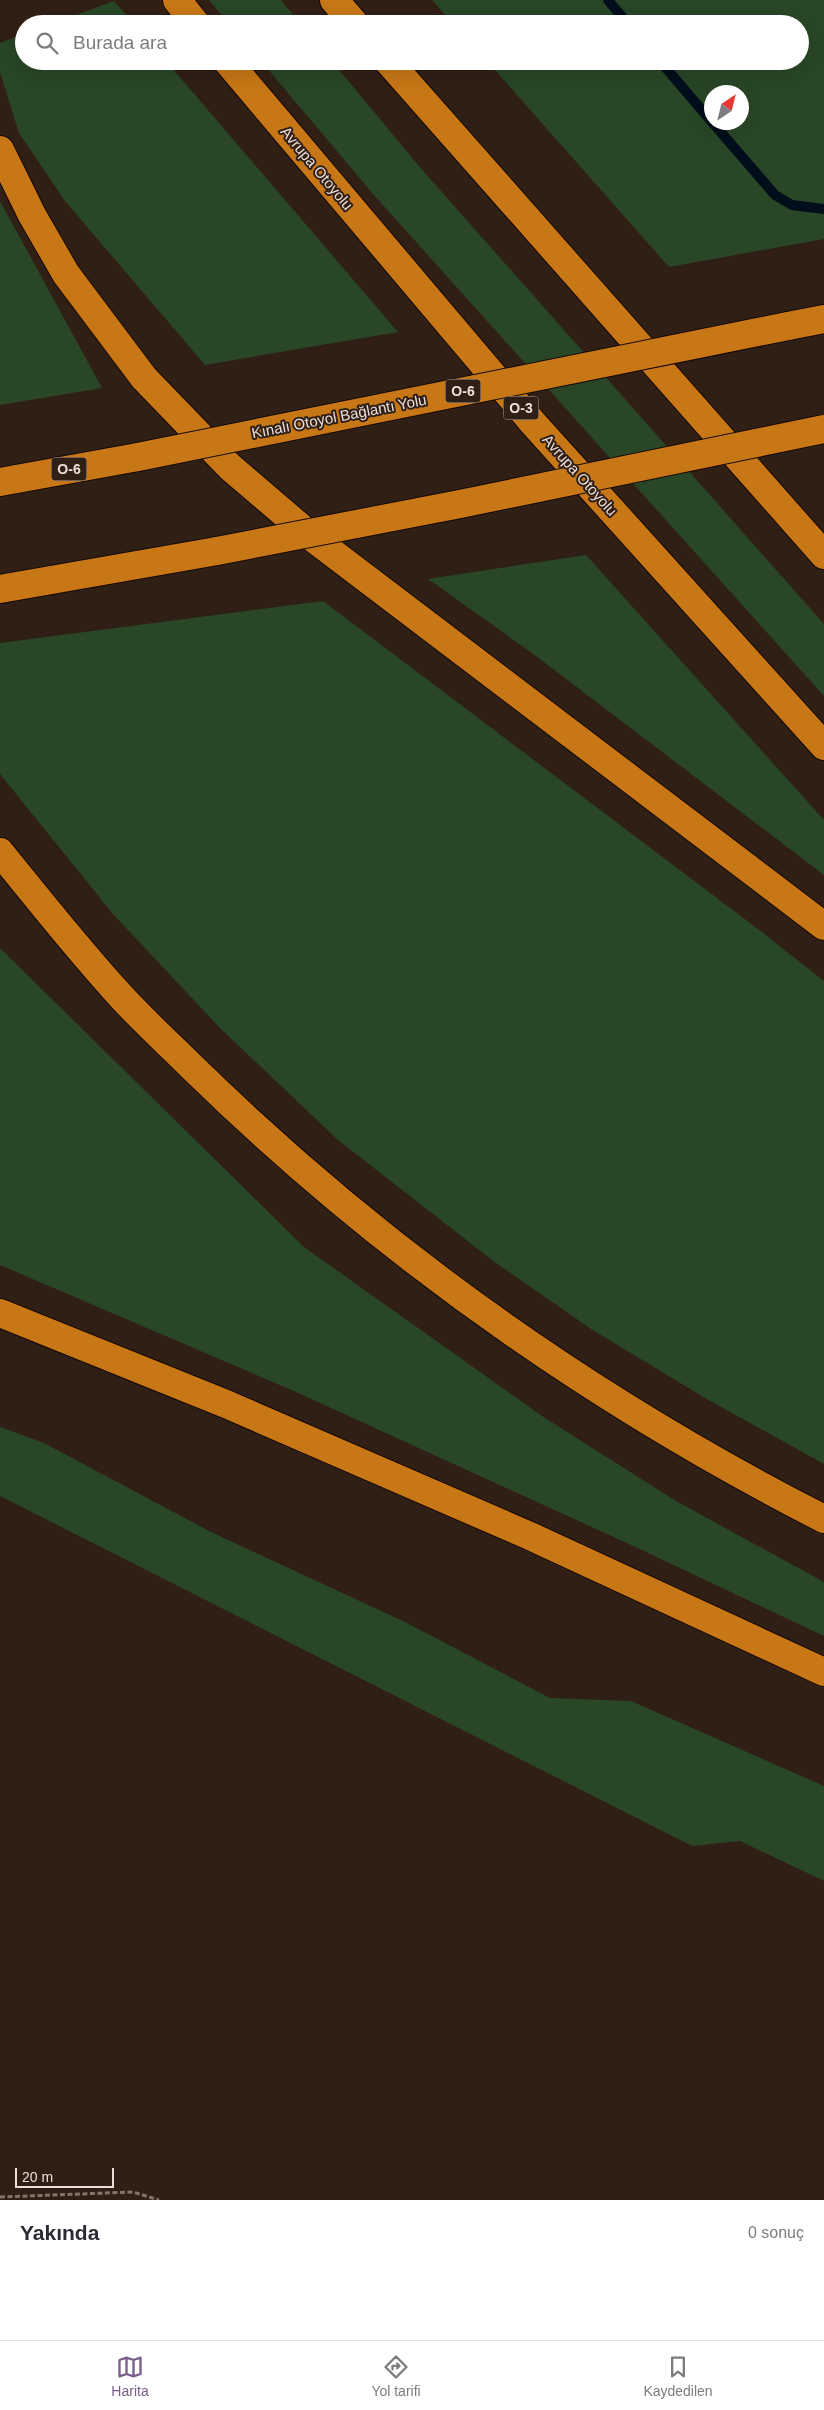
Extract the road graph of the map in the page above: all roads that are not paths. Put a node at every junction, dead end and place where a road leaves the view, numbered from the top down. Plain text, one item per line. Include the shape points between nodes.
1 (177, 0) edge
2 (334, 0) edge
3 (189, 15) edge
4 (347, 15) edge
5 (235, 70) edge
6 (396, 70) edge
7 (0, 150) edge
8 (824, 319) edge
9 (824, 429) edge
10 (0, 482) edge
11 (824, 554) edge
12 (0, 589) edge
13 (824, 746) edge
14 (0, 852) edge
15 (824, 926) edge
16 (0, 1313) edge
17 (824, 1519) edge
18 (824, 1672) edge

1 - 3 highway
2 - 4 highway
5 - 13 highway, Avrupa Otoyolu / O-3 via 533,422
6 - 11 highway
7 - 15 highway via 66,274 144,378 230,467 313,538
8 - 10 highway, Kınalı Otoyol Bağlantı Yolu / O-6, bridge
9 - 12 highway, bridge via 217,551
14 - 17 highway via 118,993 241,1114 330,1194 500,1325 624,1407 756,1484
16 - 18 highway via 226,1404 468,1509

